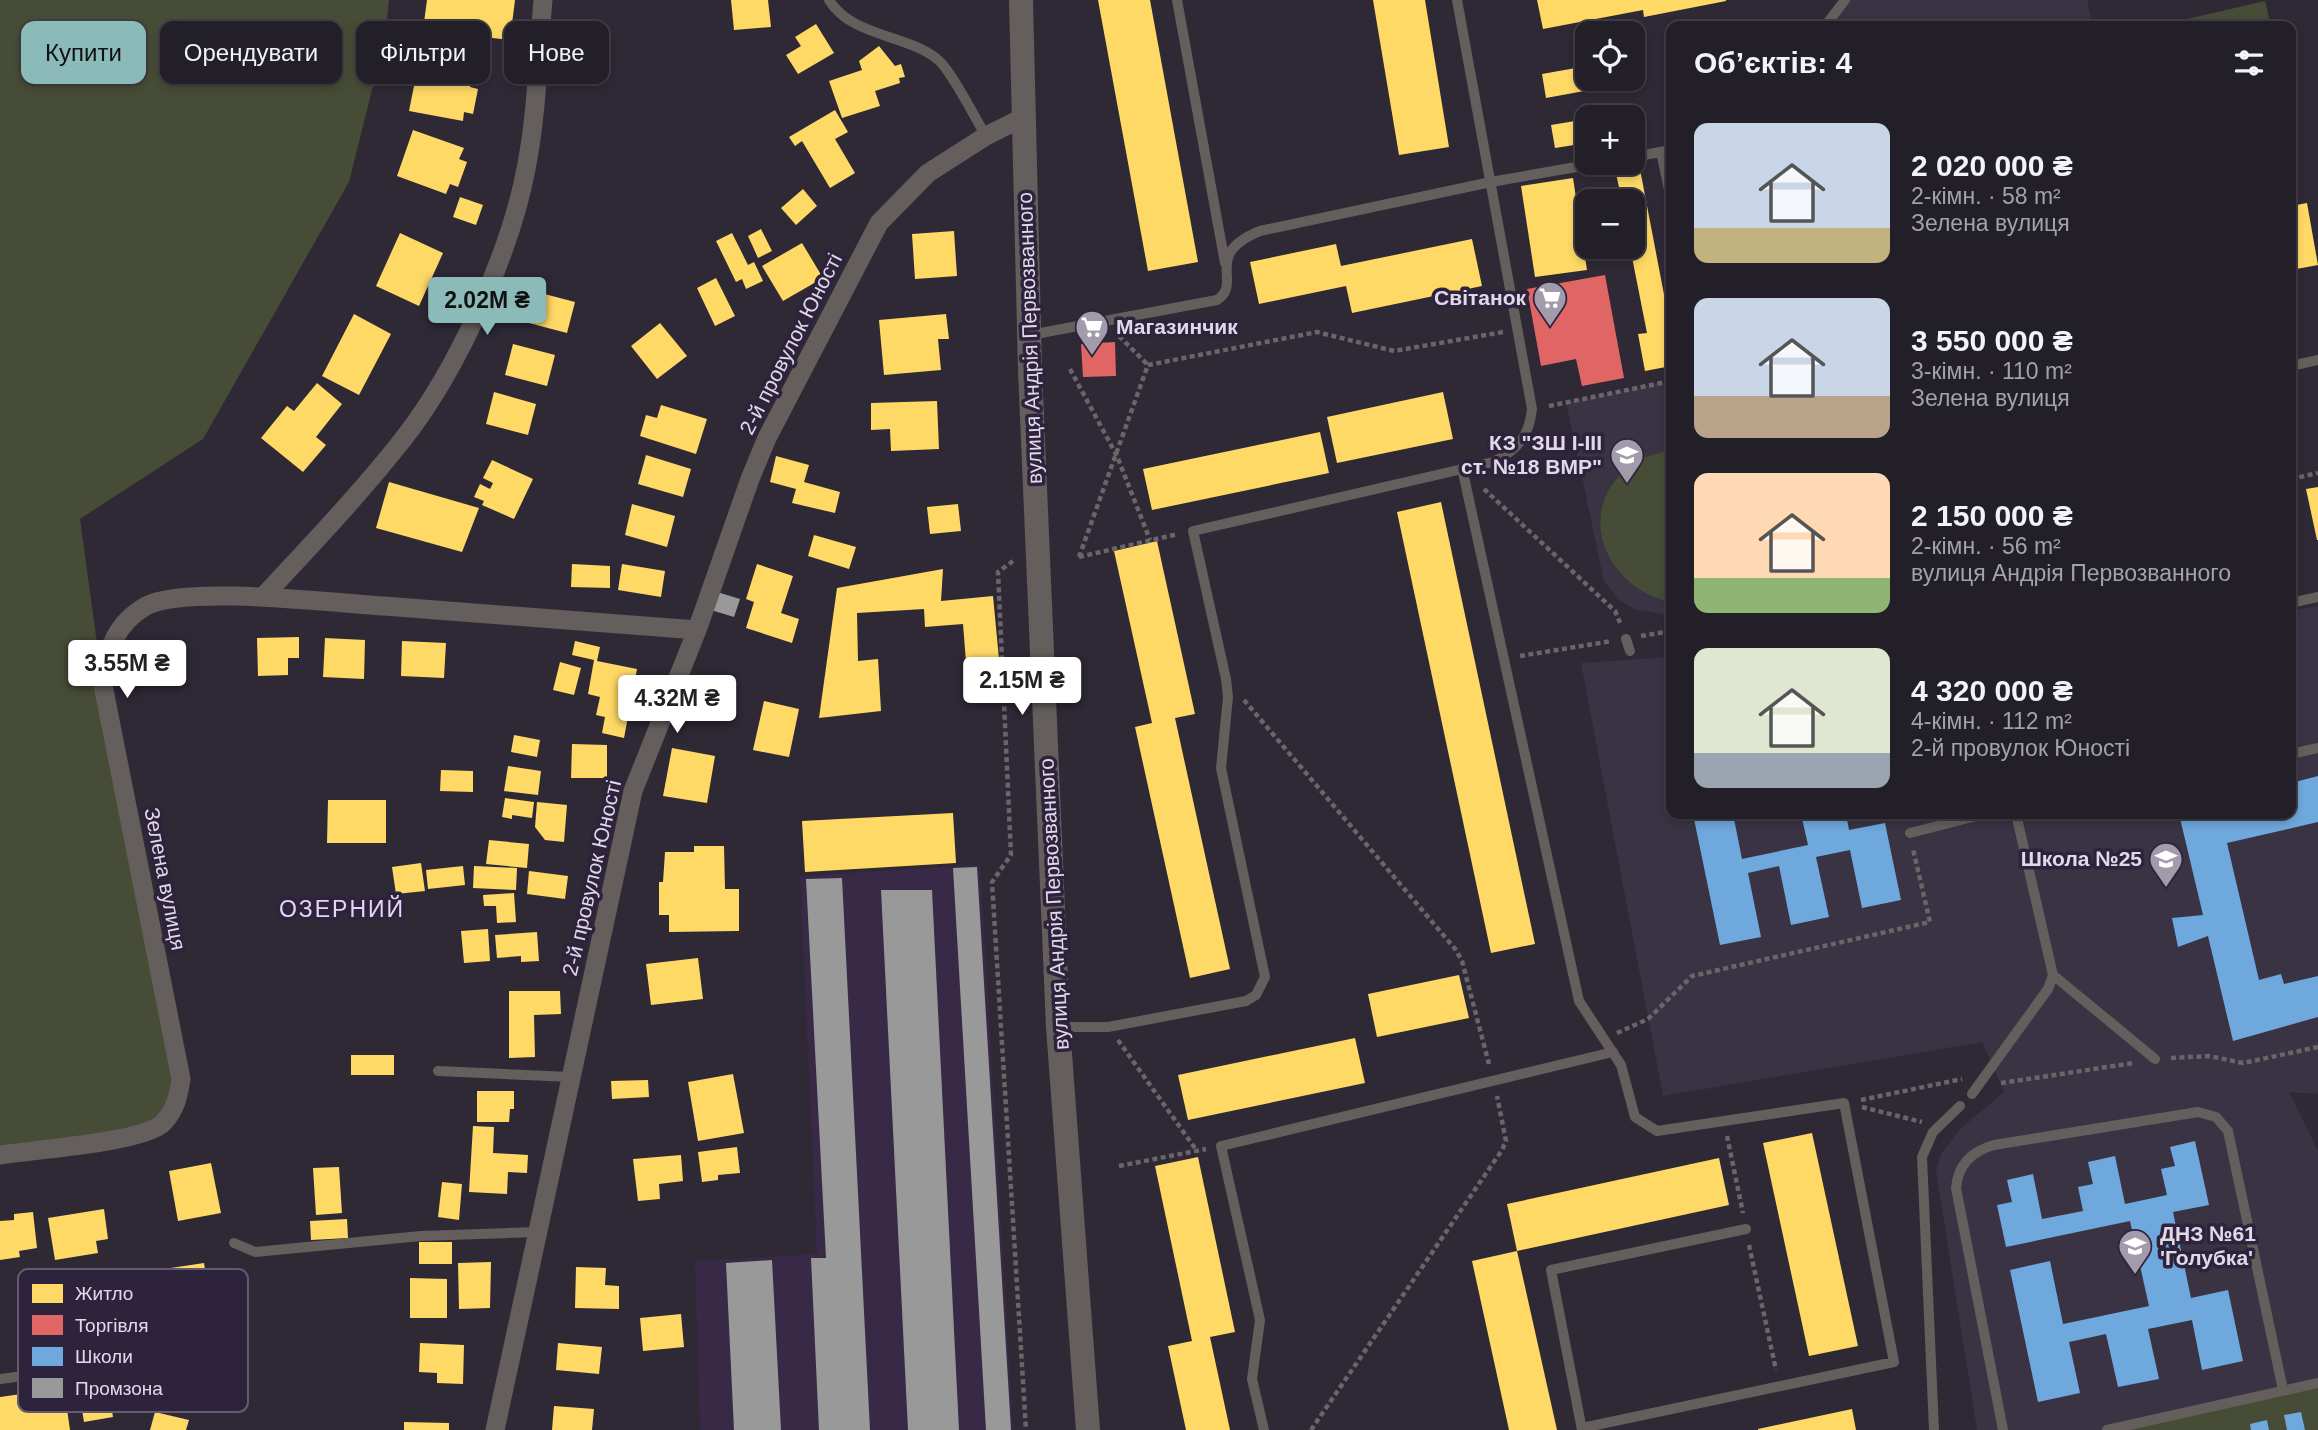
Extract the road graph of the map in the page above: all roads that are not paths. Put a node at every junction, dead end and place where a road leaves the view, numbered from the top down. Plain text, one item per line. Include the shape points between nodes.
1 (543, 0) edge
2 (829, 0) edge
3 (1021, 0) edge
4 (1177, 0) edge
5 (1457, 0) edge
6 (1845, 0) edge
7 (1829, 21) edge
8 (1024, 117) junction
9 (986, 136) junction
10 (1666, 151) edge
11 (1645, 155) edge
12 (1575, 167) edge
13 (1491, 181) junction
14 (1225, 263) junction
15 (1030, 335) junction
16 (2318, 359) edge
17 (2296, 365) edge
18 (1462, 468) junction
19 (263, 597) junction
20 (2318, 597) edge
21 (2296, 602) edge
22 (697, 630) junction
23 (1626, 639) road end
24 (1630, 652) dead end
25 (2318, 748) edge
26 (2296, 753) edge
27 (1965, 819) edge
28 (2017, 819) edge
29 (1910, 833) road end
30 (2053, 975) junction
31 (1058, 1027) junction
32 (1612, 1052) junction
33 (2155, 1059) dead end
34 (438, 1071) dead end
35 (571, 1077) junction
36 (1972, 1094) dead end
37 (1960, 1106) dead end
38 (0, 1155) edge
39 (1746, 1229) road end
40 (538, 1232) junction
41 (234, 1243) dead end
42 (18, 1377) edge
43 (0, 1379) edge
44 (2318, 1383) edge
45 (2283, 1390) junction
46 (1582, 1429) edge
47 (495, 1430) edge
48 (1088, 1430) edge
49 (1264, 1430) edge
50 (1934, 1430) edge
51 (2003, 1430) edge
52 (2107, 1430) edge

1 - 19 street via 526,170 496,265 472,319 430,401 404,438
2 - 9 lane via 869,30 939,59
3 - 8 street, вулиця Андрія Первозванного
4 - 14 lane
5 - 13 lane
6 - 7 lane
8 - 9 street, 2-й провулок Юності
8 - 15 street, вулиця Андрія Первозванного
9 - 22 street, 2-й провулок Юності via 928,173 879,222 767,438
10 - 11 lane
12 - 13 lane
13 - 14 lane via 1260,231 1238,242
13 - 18 lane via 1532,409 1525,438 1517,447 1493,462
14 - 15 lane via 1228,284 1217,300
15 - 31 street, вулиця Андрія Первозванного
16 - 17 lane
18 - 31 lane via 1193,531 1226,679 1221,768 1265,976 1263,986 1246,1000 1108,1027
18 - 32 lane via 1579,1001
19 - 22 street, Зелена вулиця
19 - 38 street, Зелена вулиця via 167,598 147,606 126,620 109,645 102,680 181,1079 177,1105 162,1125 139,1135
20 - 21 lane
22 - 35 street, 2-й провулок Юності via 633,791
23 - 24 lane
25 - 26 lane
27 - 29 lane
28 - 30 lane
30 - 33 lane
30 - 36 lane via 2048,989
31 - 48 street, вулиця Андрія Первозванного
32 - 46 lane via 1621,1065 1635,1116 1657,1131 1843,1103 1894,1362
32 - 49 lane via 1221,1146 1260,1320 1252,1379
34 - 35 lane
35 - 40 street, 2-й провулок Юності
37 - 50 lane via 1938,1126 1925,1147 1922,1169
39 - 46 lane via 1551,1270
40 - 41 lane via 421,1236 256,1252
40 - 47 street, 2-й провулок Юності
42 - 43 lane
44 - 45 lane
45 - 51 lane via 2228,1130 2216,1117 2198,1112 1994,1145 1976,1152 1960,1170 1956,1188
45 - 52 lane

